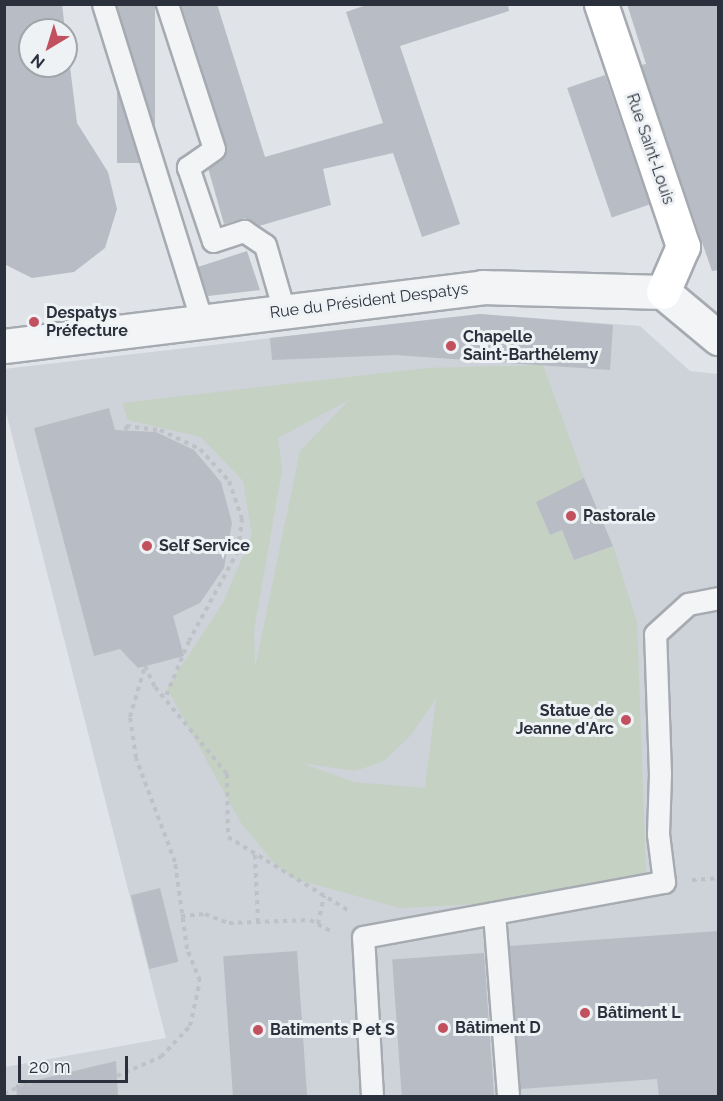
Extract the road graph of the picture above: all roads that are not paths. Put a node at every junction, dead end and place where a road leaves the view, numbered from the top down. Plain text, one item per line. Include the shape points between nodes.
1 (104, 4) edge
2 (167, 4) edge
3 (601, 4) edge
4 (663, 292) junction
5 (284, 311) junction
6 (202, 321) junction
7 (718, 338) edge
8 (4, 346) edge
9 (718, 598) edge
10 (494, 913) junction
11 (372, 1096) edge
12 (508, 1096) edge

1 - 6 lane
2 - 5 lane via 214,149 188,167 213,241 244,231 265,244
3 - 4 main road, Rue Saint-Louis via 683,246
4 - 5 street, Rue du Président Despatys via 482,287
4 - 7 street
5 - 6 street, Rue du Président Despatys
6 - 8 street, Rue du Président Despatys
9 - 10 lane via 688,604 655,634 658,834 664,882
10 - 11 lane via 363,937
10 - 12 lane

